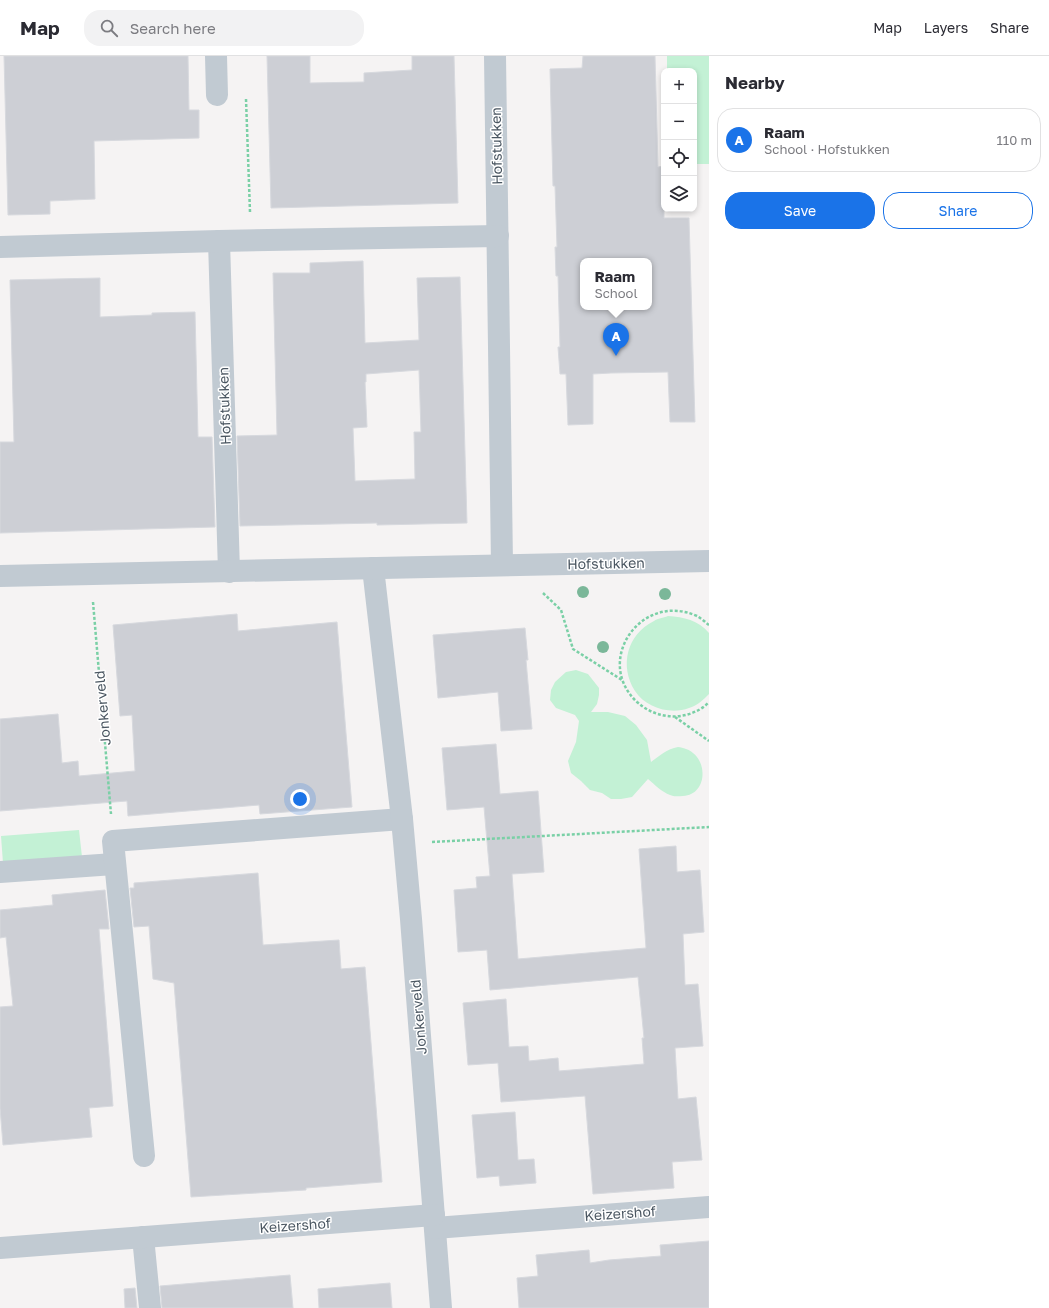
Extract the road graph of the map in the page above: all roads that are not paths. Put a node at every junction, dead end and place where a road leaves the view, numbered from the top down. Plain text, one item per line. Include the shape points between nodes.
1 (216, 56) edge
2 (494, 56) edge
3 (217, 95) road end
4 (498, 236) junction
5 (219, 241) junction
6 (0, 247) edge
7 (709, 561) edge
8 (508, 565) junction
9 (374, 568) junction
10 (228, 572) junction
11 (0, 576) edge
12 (402, 819) junction
13 (114, 864) junction
14 (0, 872) edge
15 (144, 1156) dead end
16 (709, 1206) edge
17 (434, 1221) junction
18 (144, 1237) junction
19 (0, 1248) edge
20 (150, 1308) edge
21 (441, 1308) edge

1 - 3 street
2 - 4 street, Hofstukken
4 - 5 street
4 - 8 street, Hofstukken
5 - 6 street
5 - 10 street, Hofstukken
7 - 8 street, Hofstukken
8 - 9 street, Hofstukken
9 - 10 street, Hofstukken
9 - 12 street, Jonkerveld
10 - 11 street, Hofstukken
12 - 13 street via 113,841
12 - 17 street, Jonkerveld
13 - 14 street
13 - 15 street
16 - 17 street, Keizershof
17 - 18 street, Keizershof
17 - 21 street
18 - 19 street, Keizershof
18 - 20 street

